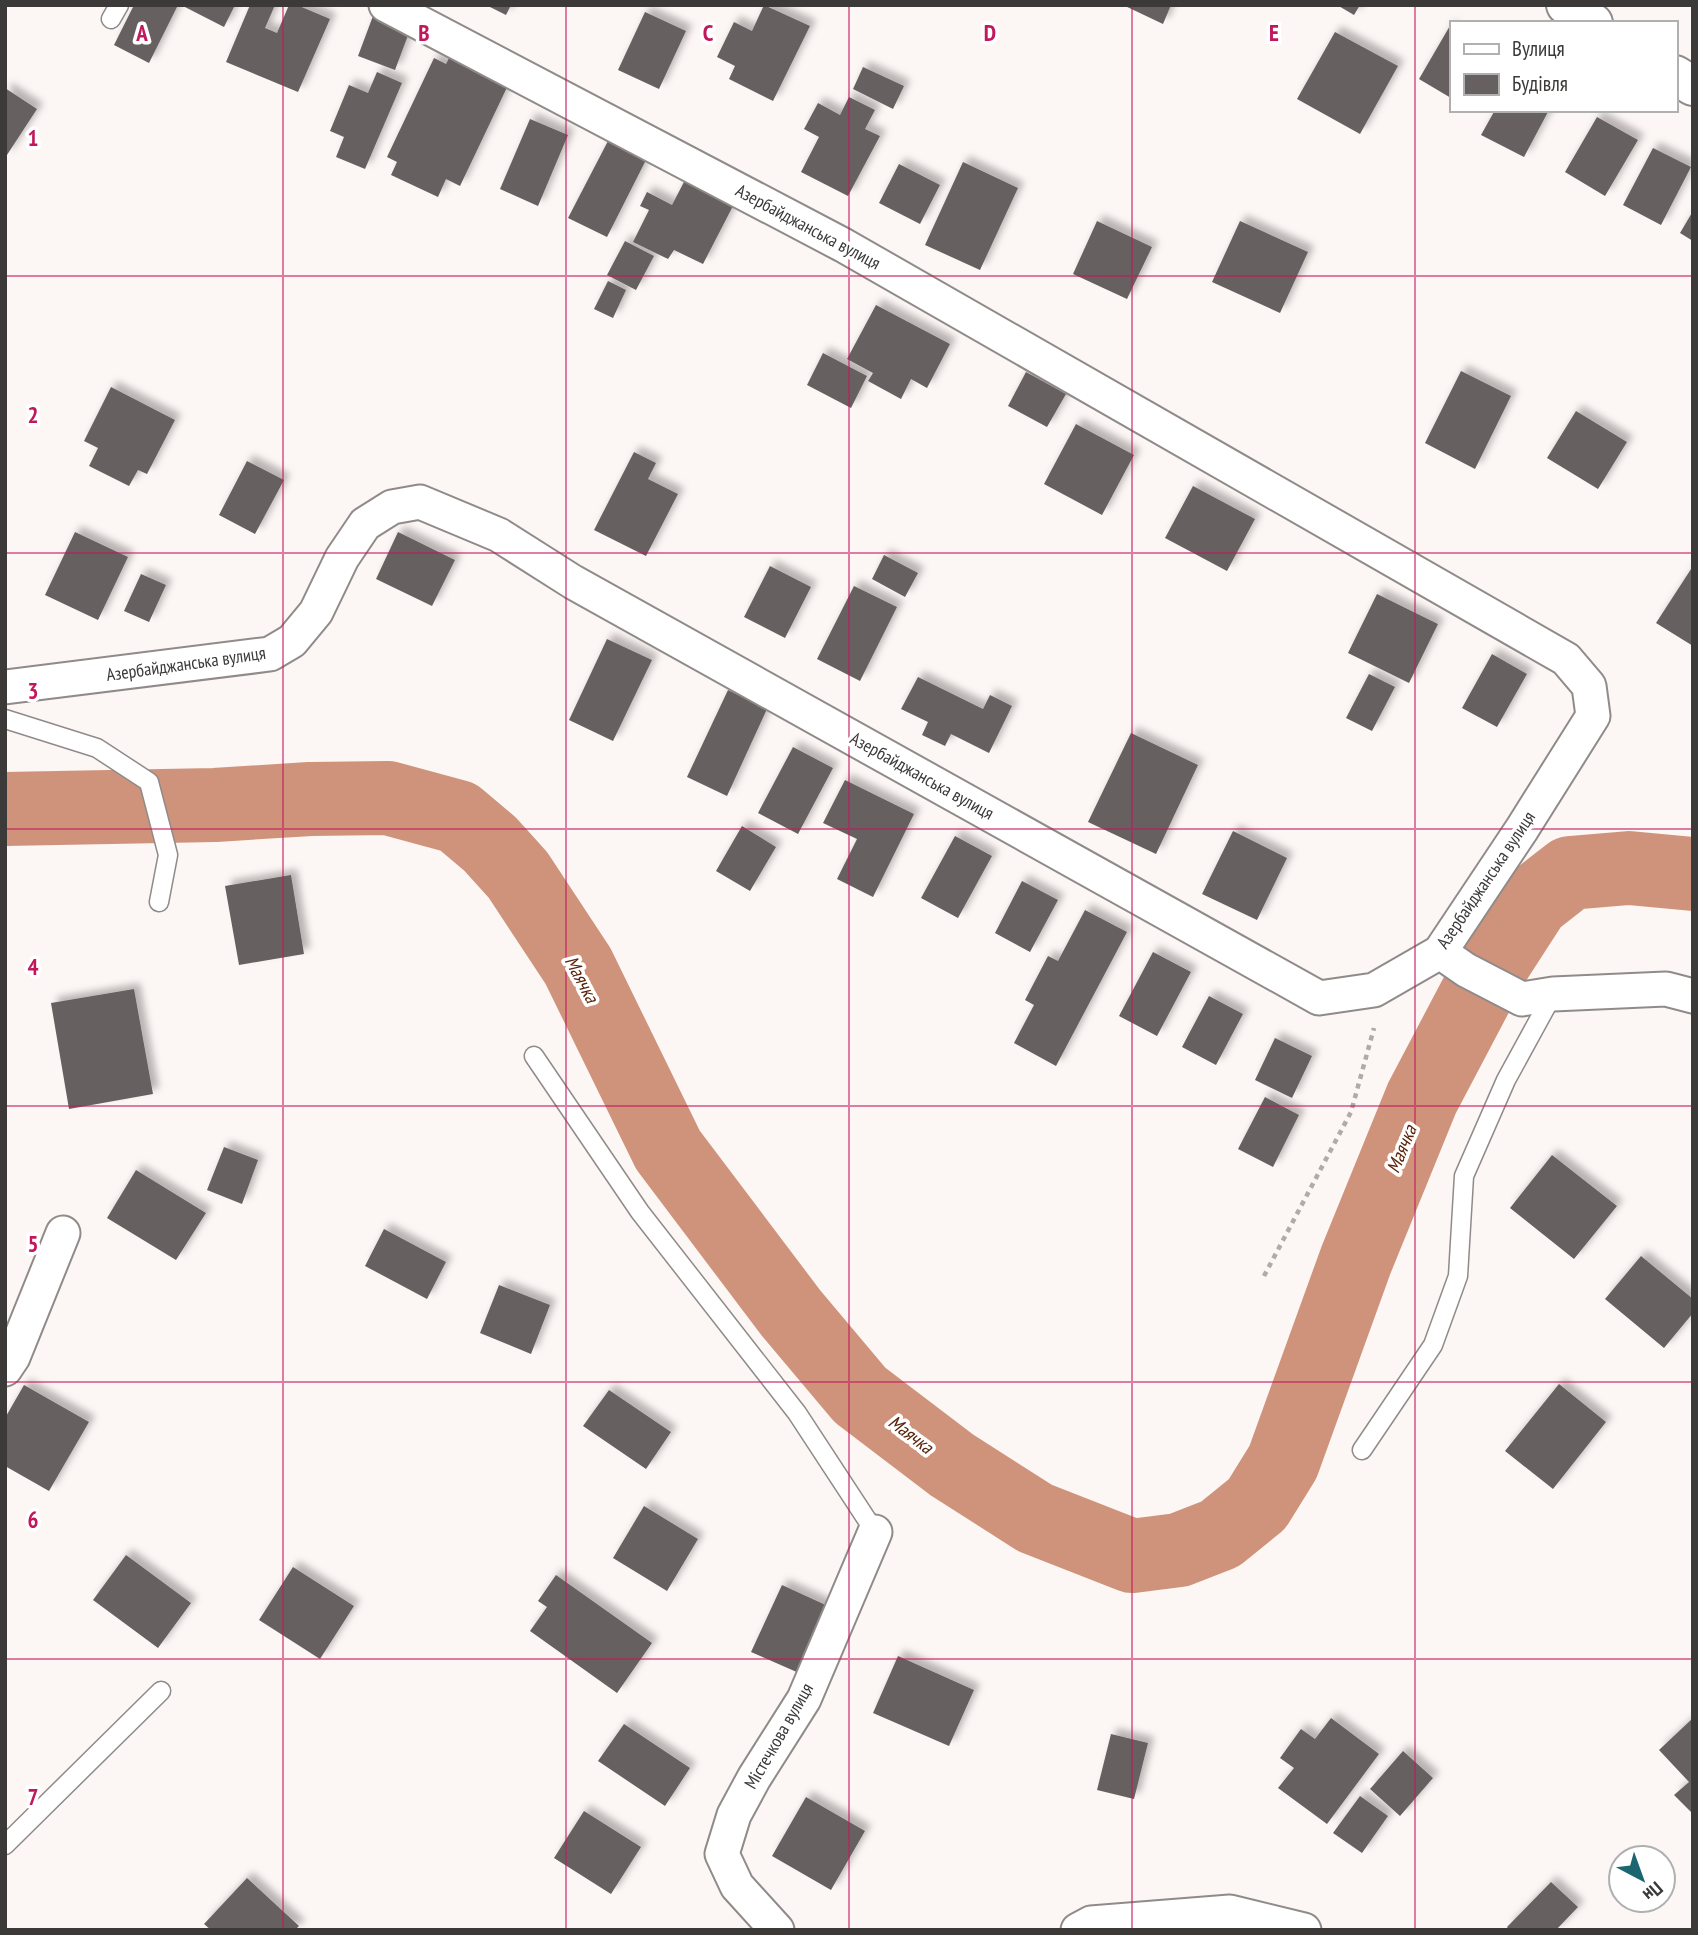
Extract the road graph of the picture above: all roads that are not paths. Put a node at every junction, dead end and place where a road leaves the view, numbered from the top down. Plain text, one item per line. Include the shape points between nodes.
1 (386, 5) edge
2 (1566, 5) edge
3 (1590, 21) edge
4 (1677, 76) edge
5 (1693, 86) edge
6 (5, 688) edge
7 (5, 719) edge
8 (159, 902) dead end
9 (1453, 961) junction
10 (1693, 996) edge
11 (1537, 997) junction
12 (534, 1056) dead end
13 (63, 1233) dead end
14 (5, 1369) edge
15 (1362, 1450) dead end
16 (875, 1532) joint
17 (161, 1691) dead end
18 (5, 1845) edge
19 (777, 1930) edge
20 (1078, 1930) edge
21 (1304, 1930) edge

1 - 9 street, Азербайджанська вулиця via 843,245 1566,659 1588,686 1593,716 1522,829
2 - 3 street
4 - 5 street
6 - 9 street, Азербайджанська вулиця via 270,654 292,641 316,612 342,558 365,524 392,506 419,502 499,535 573,582 1319,998 1374,990
7 - 8 lane via 97,748 149,782 168,855
9 - 11 street
10 - 11 street via 1666,989
11 - 15 lane via 1464,1176 1458,1276 1433,1345
12 - 16 lane via 640,1212 797,1413
13 - 14 street
16 - 19 street, Містечкова вулиця via 804,1699 734,1815 722,1854 737,1886
17 - 18 lane
20 - 21 street via 1091,1923 1230,1912

